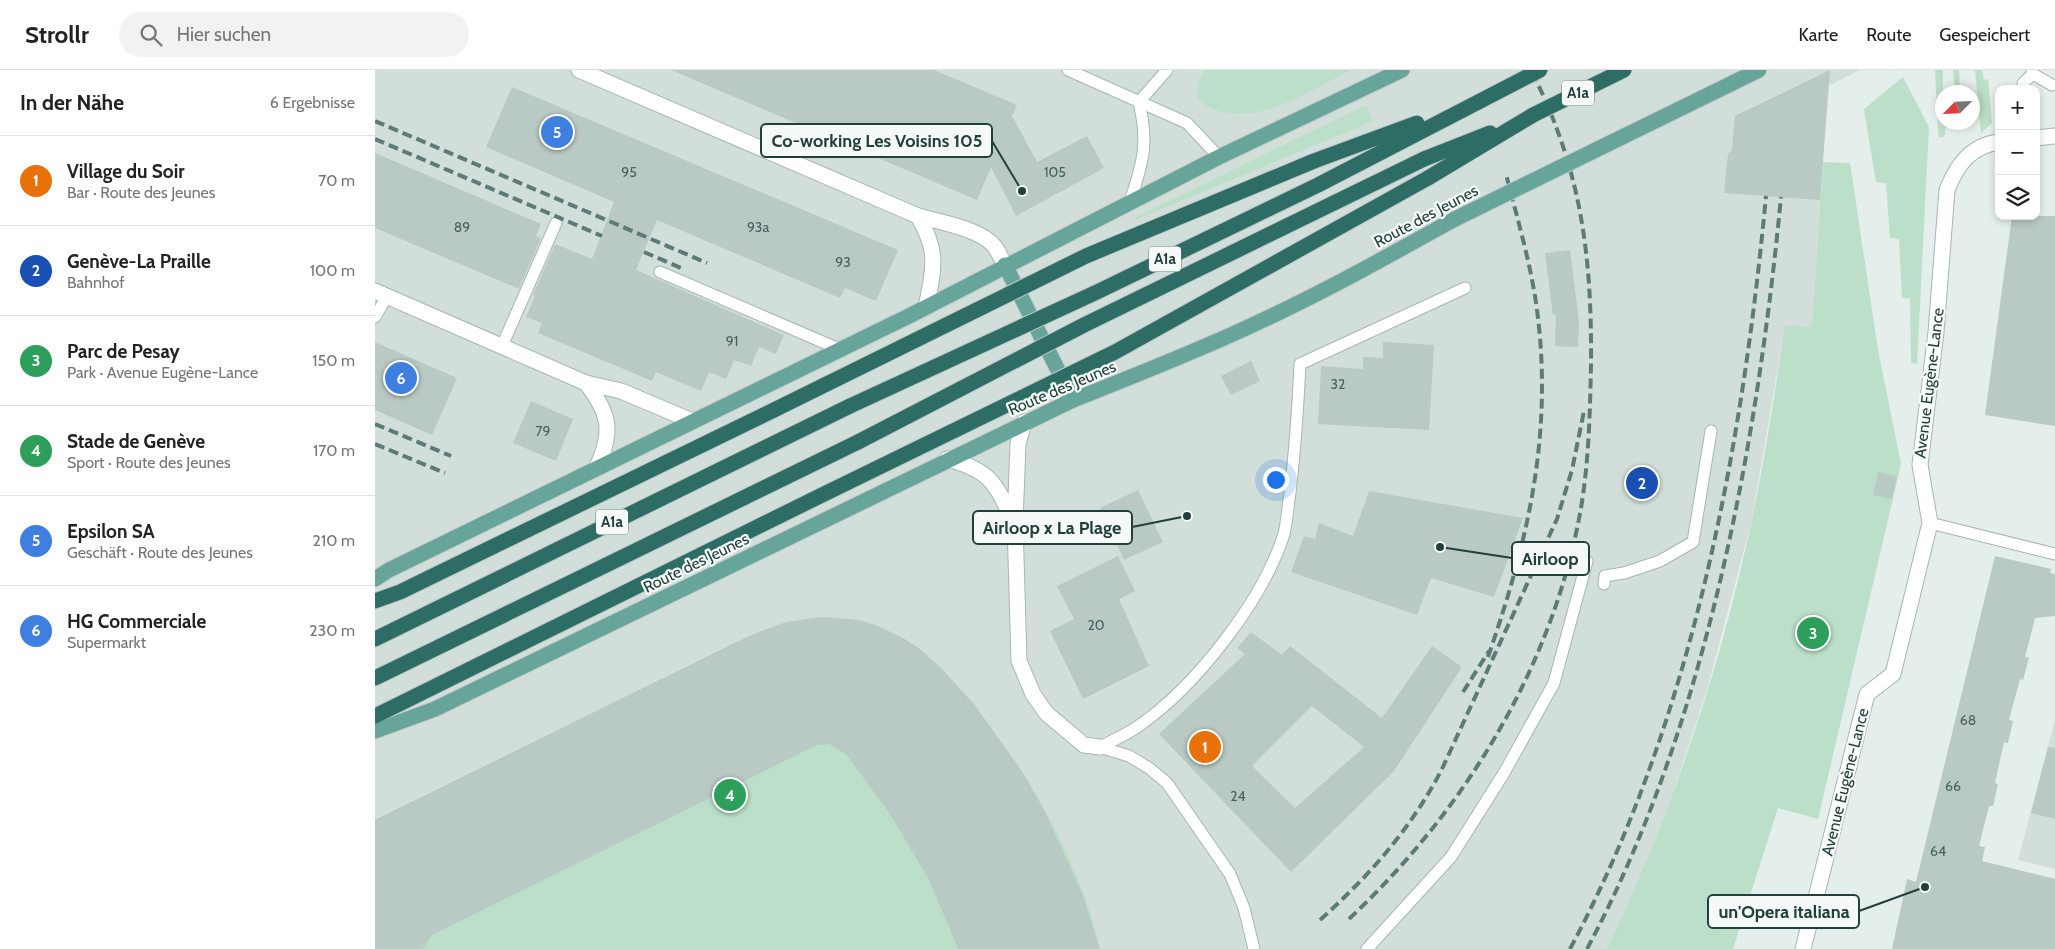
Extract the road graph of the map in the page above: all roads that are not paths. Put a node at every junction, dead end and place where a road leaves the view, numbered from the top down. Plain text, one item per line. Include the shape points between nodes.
1 (579, 70) edge
2 (1067, 70) edge
3 (1167, 70) edge
4 (1402, 70) edge
5 (1540, 70) edge
6 (1624, 70) edge
7 (1759, 70) edge
8 (2033, 72) edge
9 (2023, 85) edge
10 (2052, 85) dead end
11 (1139, 102) junction
12 (1475, 102) junction
13 (1533, 115) junction
14 (2055, 136) edge
15 (2040, 138) edge
16 (1995, 143) edge
17 (1219, 157) junction
18 (1130, 202) junction
19 (918, 216) junction
20 (556, 223) dead end
21 (1005, 265) junction
22 (660, 272) dead end
23 (1465, 288) dead end
24 (381, 294) edge
25 (926, 307) junction
26 (375, 317) edge
27 (502, 346) junction
28 (839, 349) junction
29 (586, 383) junction
30 (1073, 400) junction
31 (692, 421) junction
32 (1024, 422) junction
33 (1711, 431) dead end
34 (947, 459) junction
35 (595, 468) junction
36 (1015, 523) junction
37 (1930, 523) junction
38 (2055, 554) edge
39 (1587, 561) dead end
40 (375, 579) edge
41 (1604, 584) dead end
42 (375, 601) edge
43 (375, 638) edge
44 (375, 678) edge
45 (375, 716) edge
46 (375, 731) edge
47 (1100, 747) junction
48 (1254, 949) edge
49 (1260, 949) edge
50 (1367, 949) edge
51 (1803, 949) edge

1 - 19 street
2 - 11 lane
3 - 11 lane
4 - 17 main road
5 - 12 highway, A1a, bridge
6 - 13 highway, A1a, bridge
7 - 30 main road, Route des Jeunes, bridge via 1464,215 1259,322
8 - 9 lane
8 - 10 lane
11 - 17 lane via 1187,123
11 - 18 lane via 1146,144
12 - 42 highway, bridge via 1314,161 1111,245 400,592
12 - 43 highway, A1a, bridge via 1300,193 1097,292 850,406
13 - 44 highway, A1a, bridge via 1424,159 1289,224 858,442
13 - 45 highway, bridge via 1428,178 1115,352
14 - 15 street
16 - 37 street, Avenue Eugène-Lance via 1979,147 1966,157 1956,169 1947,190 1936,332 1920,465
17 - 18 main road
18 - 21 main road
19 - 21 street via 978,234 995,246
19 - 25 street via 929,235 934,258
20 - 27 lane
21 - 25 main road
21 - 30 main road
22 - 28 lane
23 - 47 lane via 1300,364 1295,453 1284,532 1273,564 1256,597 1185,686 1140,726
24 - 26 lane
24 - 27 street
25 - 28 main road
27 - 29 street
28 - 31 main road
29 - 31 street via 621,391
29 - 35 street via 604,410 608,425 604,452
30 - 32 main road, Route des Jeunes
31 - 35 main road
32 - 34 main road, Route des Jeunes
32 - 36 street via 1018,444
33 - 41 lane via 1693,542 1661,561 1605,576
34 - 36 street via 970,465 991,479
34 - 46 main road, Route des Jeunes via 452,701
35 - 40 main road
36 - 47 street via 1019,661 1033,694 1046,713 1084,745
37 - 38 lane
37 - 51 street, Avenue Eugène-Lance via 1893,674 1867,694
39 - 50 lane via 1554,683 1451,858
47 - 48 lane via 1129,756 1167,783 1230,874
48 - 49 lane

